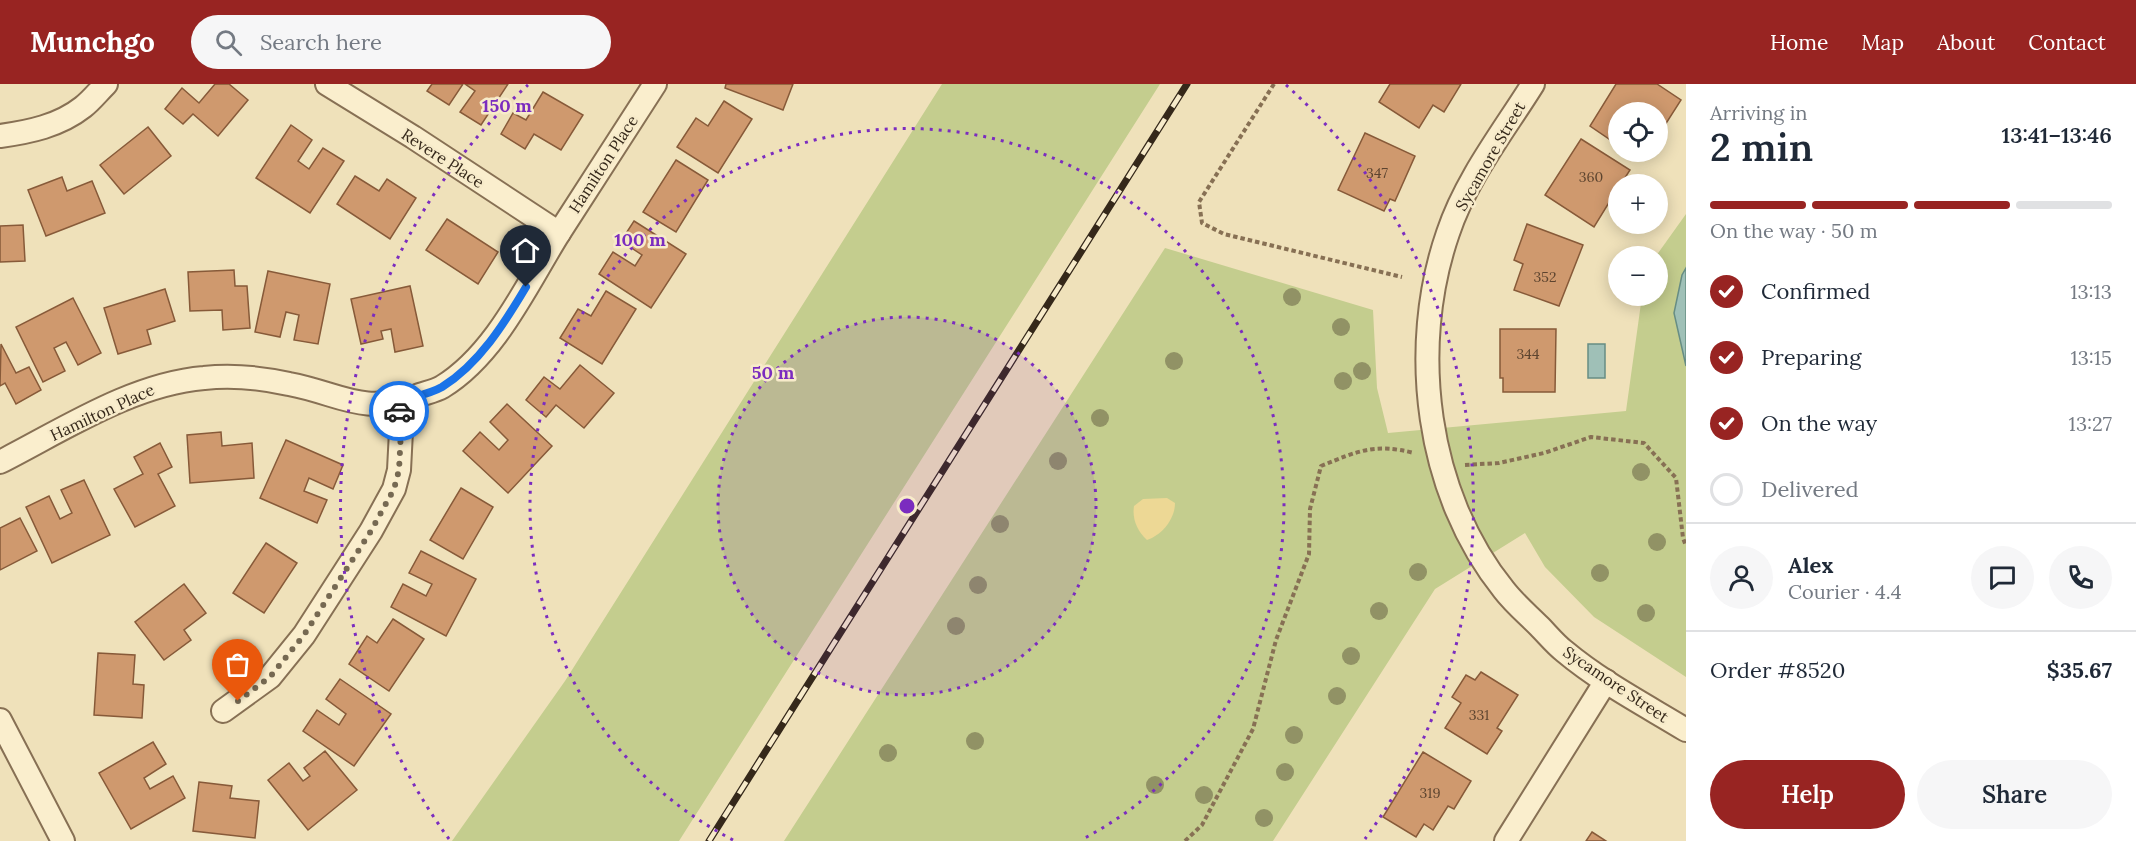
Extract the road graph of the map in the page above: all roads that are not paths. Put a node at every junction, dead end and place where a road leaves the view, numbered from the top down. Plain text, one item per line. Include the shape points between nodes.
1 (106, 84) edge
2 (327, 84) edge
3 (655, 84) edge
4 (1533, 84) edge
5 (0, 136) edge
6 (559, 233) junction
7 (398, 402) junction
8 (0, 462) edge
9 (1606, 681) junction
10 (223, 711) dead end
11 (0, 720) edge
12 (1686, 730) edge
13 (63, 841) edge
14 (1506, 841) edge

1 - 5 street via 67,118 32,132
2 - 6 street, Revere Place
3 - 6 street, Hamilton Place
4 - 9 street, Sycamore Street via 1467,190 1448,233 1432,294 1427,382 1437,450 1457,512 1479,553 1504,591 1564,651
6 - 7 street, Hamilton Place via 503,323 464,371 441,388
7 - 8 street, Hamilton Place via 368,405 290,384 234,376 202,378 160,385 128,397
7 - 10 street via 399,470 394,489 371,531 304,635 270,677
9 - 12 street, Sycamore Street
9 - 14 street
11 - 13 street

